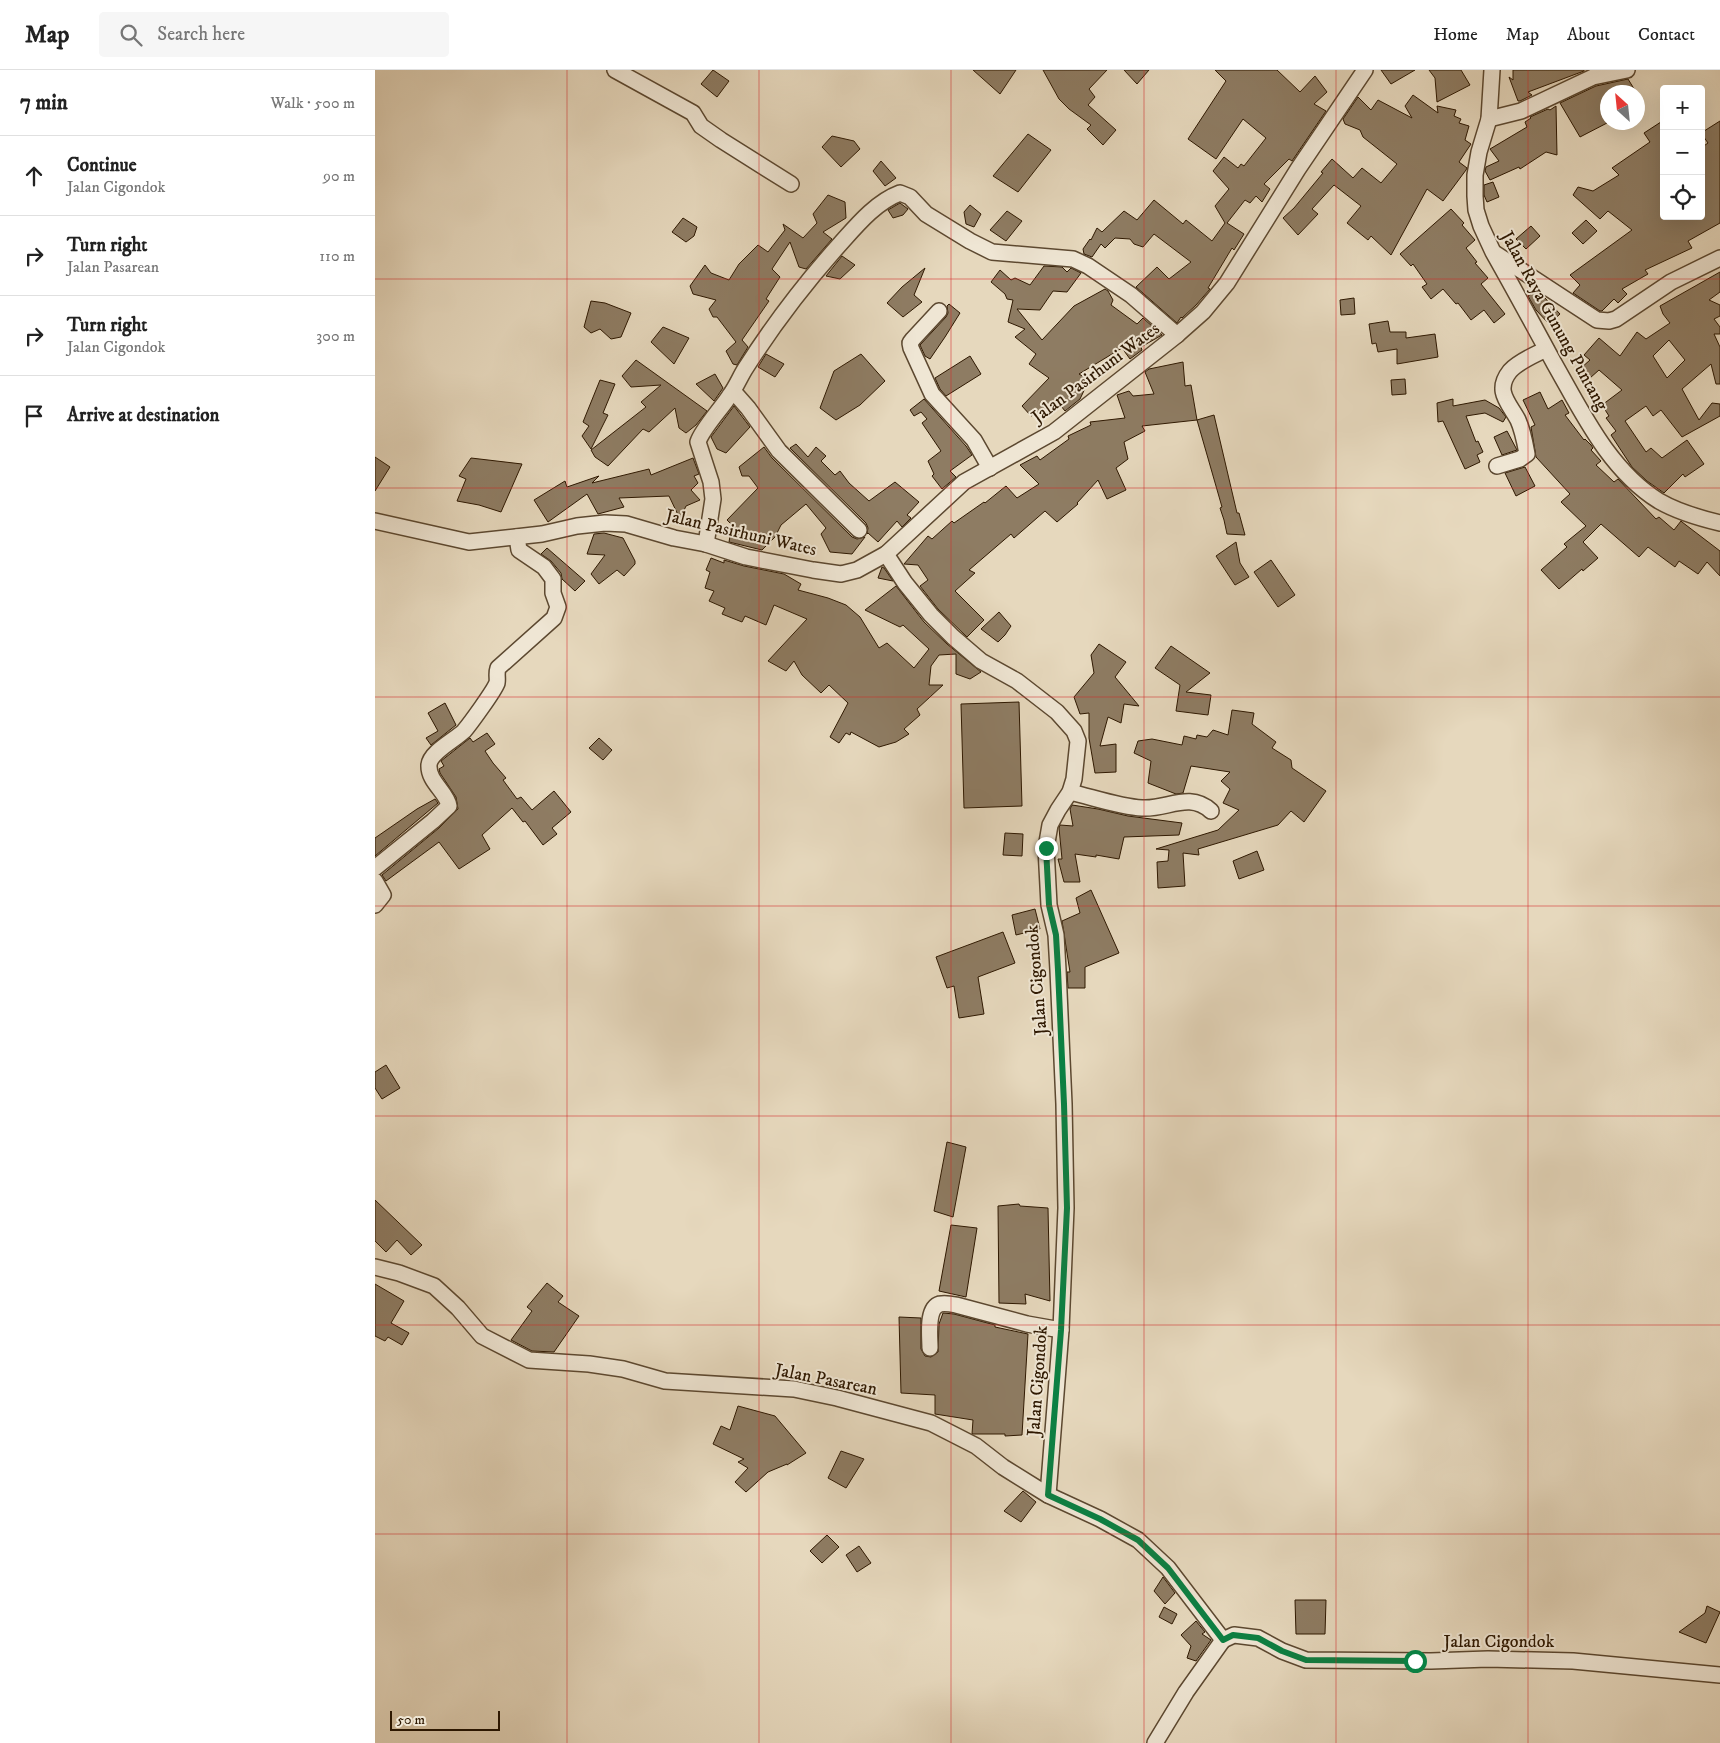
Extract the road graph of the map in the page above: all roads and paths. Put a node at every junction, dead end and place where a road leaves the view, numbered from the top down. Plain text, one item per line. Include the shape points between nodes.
1 (615, 70) edge
2 (1365, 70) edge
3 (1492, 70) edge
4 (1627, 70) edge
5 (1489, 119) junction
6 (791, 184) dead end
7 (1493, 252) junction
8 (1720, 258) edge
9 (939, 311) dead end
10 (1177, 335) junction
11 (1547, 349) junction
12 (733, 391) junction
13 (1497, 466) dead end
14 (990, 468) junction
15 (375, 521) edge
16 (1720, 523) edge
17 (859, 530) dead end
18 (517, 537) junction
19 (706, 544) junction
20 (886, 554) junction
21 (1070, 792) junction
22 (1211, 811) dead end
23 (375, 868) edge
24 (375, 881) edge
25 (375, 905) edge
26 (375, 1267) edge
27 (1061, 1330) junction
28 (930, 1348) dead end
29 (1048, 1495) junction
30 (1223, 1640) junction
31 (1720, 1675) edge
32 (1155, 1743) edge

1 - 6 street via 693,113 701,126
2 - 10 street, Jalan Pasirhuni Wates via 1227,283 1203,312
3 - 5 street, Jalan Raya Gunung Puntang
4 - 5 street via 1593,77 1521,111
5 - 7 street, Jalan Raya Gunung Puntang via 1479,152 1475,196 1481,226
7 - 8 street via 1603,321 1616,319 1671,282
7 - 11 street, Jalan Raya Gunung Puntang
9 - 14 street via 913,339 911,348 932,394 974,440
10 - 12 street via 1131,294 1089,266 1073,259 992,252 926,214 910,197 900,193 891,196 857,224 814,273 745,369
10 - 14 street, Jalan Pasirhuni Wates via 1054,432
11 - 13 street via 1509,372 1503,394 1521,429 1527,454 1519,460
11 - 16 street, Jalan Raya Gunung Puntang via 1585,418 1623,470 1659,501 1682,512
12 - 17 street via 779,451
12 - 19 street via 698,442 713,499
14 - 20 street, Jalan Pasirhuni Wates via 964,482
15 - 18 street, Jalan Pasirhuni Wates via 469,542
18 - 19 street, Jalan Pasirhuni Wates via 605,523 626,524
18 - 23 street via 519,550 544,568 553,579 557,607 554,618 497,668 497,684 464,731 433,756 430,773 449,806
19 - 20 street, Jalan Pasirhuni Wates via 747,557 841,574 857,570
20 - 21 street, Jalan Cigondok via 905,583 953,637 981,661 1017,681 1057,712 1074,731 1078,741
21 - 22 street via 1143,808 1190,800
21 - 27 street, Jalan Cigondok via 1050,825 1046,848 1049,905 1056,935 1064,1104 1067,1208
24 - 25 street via 383,895
26 - 29 street, Jalan Pasarean via 434,1286 482,1336 529,1360 623,1369 665,1381 795,1389 878,1408 931,1423 976,1446
27 - 28 street via 943,1304 933,1310
27 - 29 street, Jalan Cigondok
29 - 30 street, Jalan Pasarean via 1138,1540 1168,1568
30 - 31 street, Jalan Cigondok via 1233,1635 1258,1638 1306,1660 1573,1661
30 - 32 street

